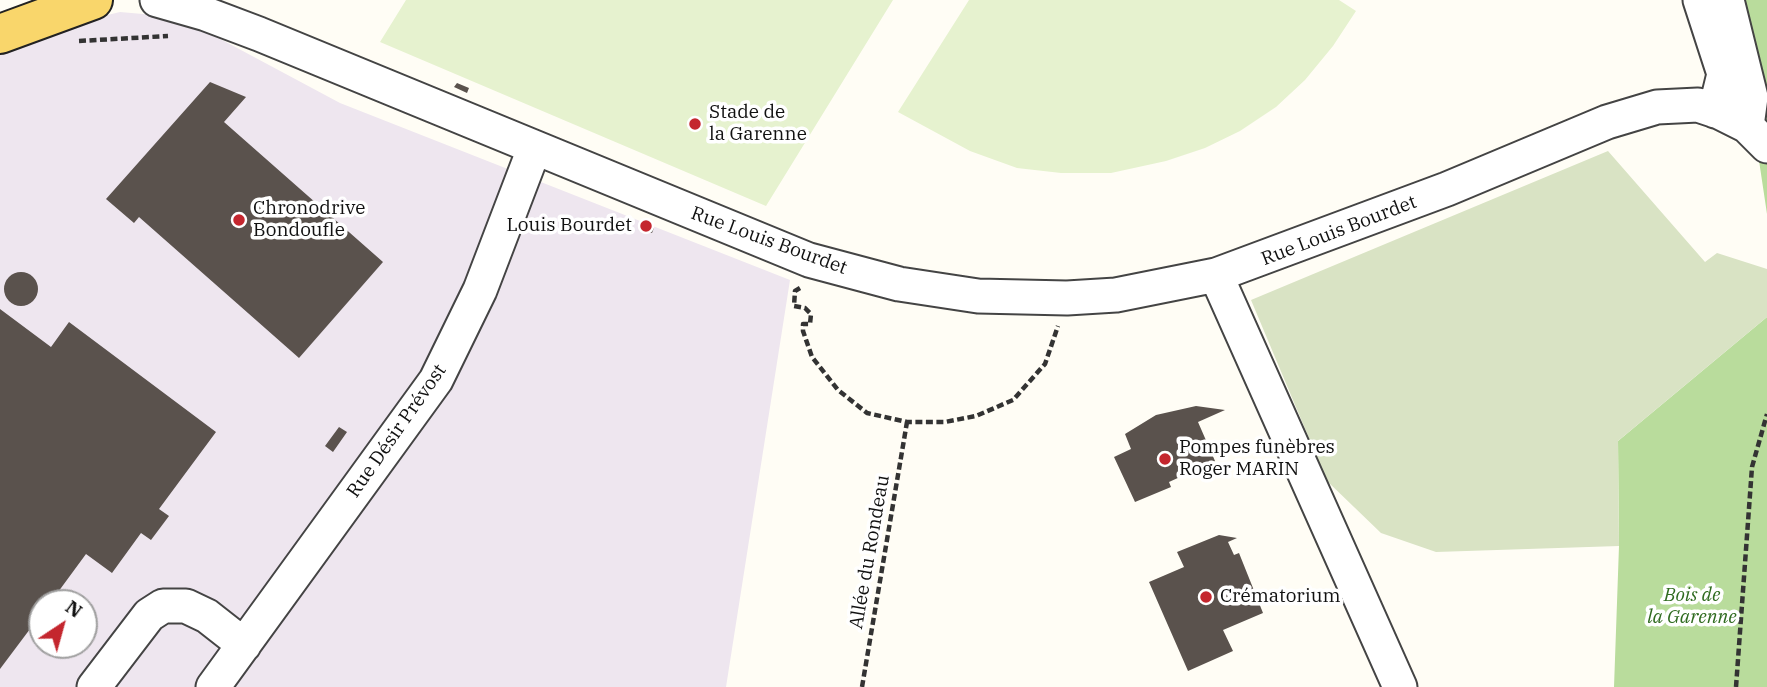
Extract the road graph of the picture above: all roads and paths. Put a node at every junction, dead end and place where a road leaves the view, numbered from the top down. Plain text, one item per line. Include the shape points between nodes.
1 (93, 0) edge
2 (157, 0) edge
3 (221, 0) edge
4 (1700, 0) edge
5 (1727, 0) edge
6 (0, 34) edge
7 (259, 34) junction
8 (173, 36) dead end
9 (73, 41) dead end
10 (1707, 108) junction
11 (1757, 136) edge
12 (534, 149) junction
13 (808, 260) junction
14 (1216, 275) junction
15 (1067, 298) junction
16 (1767, 414) edge
17 (906, 422) junction
18 (244, 645) junction
19 (94, 687) edge
20 (213, 687) edge
21 (862, 687) edge
22 (1400, 687) edge
23 (1736, 687) edge

1 - 6 main road
2 - 7 street, Rue Louis Bourdet
3 - 7 street, Rue Louis Bourdet
4 - 10 street via 1724,74 1724,83
5 - 11 street
7 - 12 street, Rue Louis Bourdet
8 - 9 path
10 - 11 street
10 - 14 street, Rue Louis Bourdet via 1657,107 1607,122 1447,189
12 - 13 street, Rue Louis Bourdet
12 - 18 street, Rue Désir Prévost via 480,290 436,380
13 - 15 street, Rue Louis Bourdet via 938,291
13 - 17 path via 806,284 795,291 794,306 811,314 803,331 812,357 838,390 867,413
14 - 15 street, Rue Louis Bourdet via 1151,290
14 - 22 street
15 - 17 path via 1045,364 1013,400 976,416
16 - 23 path via 1752,467
17 - 21 path, Allée du Rondeau
18 - 19 street via 207,616 186,606 163,606 149,615
18 - 20 street, Rue Désir Prévost

